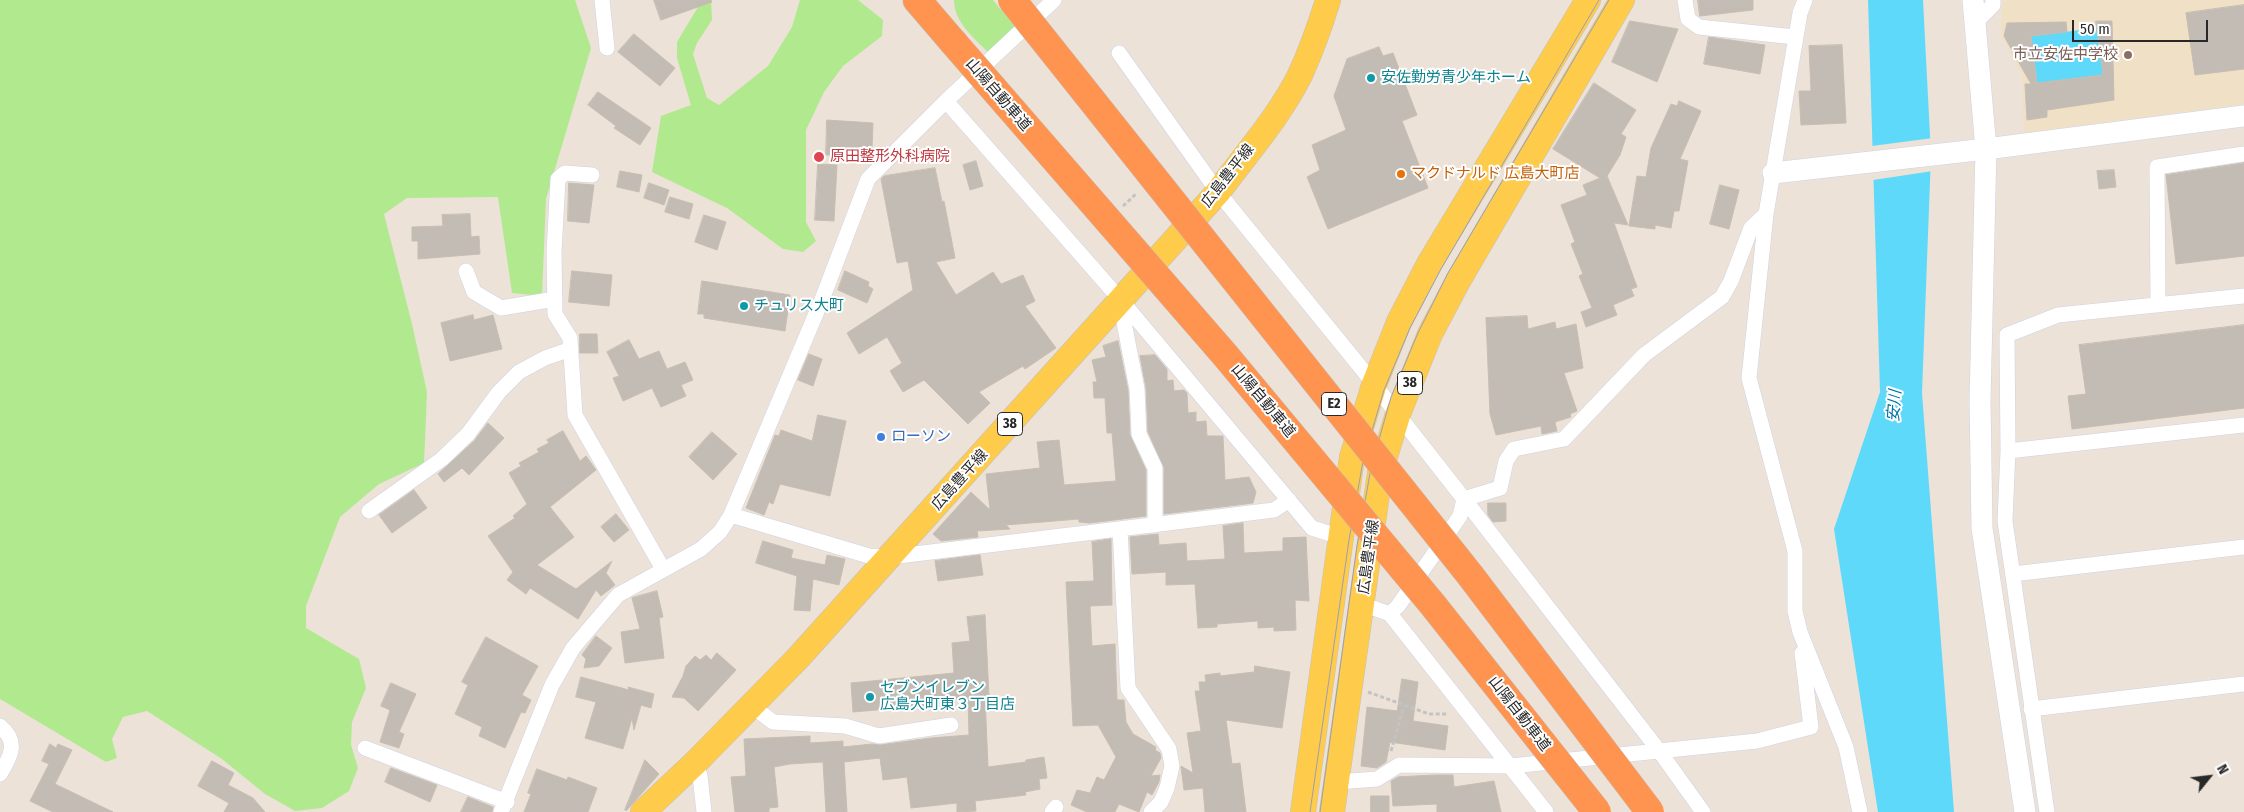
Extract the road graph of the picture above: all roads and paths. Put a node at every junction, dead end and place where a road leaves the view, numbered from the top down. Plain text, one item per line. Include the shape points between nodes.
1 (602, 0) edge
2 (917, 0) edge
3 (1012, 0) edge
4 (1054, 0) edge
5 (1328, 0) edge
6 (1588, 0) edge
7 (1622, 0) edge
8 (1685, 0) edge
9 (1805, 0) edge
10 (1973, 0) edge
11 (1993, 0) edge
12 (1975, 23) junction
13 (1796, 37) junction
14 (607, 48) dead end
15 (1119, 53) dead end
16 (946, 101) junction
17 (2244, 116) edge
18 (1981, 149) junction
19 (2244, 154) edge
20 (1773, 173) junction
21 (592, 175) dead end
22 (1138, 192) dead end
23 (1218, 192) junction
24 (1118, 212) dead end
25 (1766, 214) junction
26 (466, 271) dead end
27 (2244, 296) edge
28 (555, 299) junction
29 (1120, 302) junction
30 (2158, 304) junction
31 (571, 349) junction
32 (1374, 385) junction
33 (1398, 414) junction
34 (2244, 425) edge
35 (2008, 451) junction
36 (1464, 499) junction
37 (1289, 500) junction
38 (369, 511) dead end
39 (731, 516) junction
40 (1155, 524) junction
41 (1120, 529) junction
42 (1340, 538) junction
43 (2244, 547) edge
44 (890, 557) junction
45 (663, 569) junction
46 (2013, 574) junction
47 (1362, 604) junction
48 (1390, 614) junction
49 (1800, 632) junction
50 (2244, 684) edge
51 (1361, 690) dead end
52 (752, 706) junction
53 (1404, 706) junction
54 (1463, 706) junction
55 (2032, 709) junction
56 (951, 725) dead end
57 (0, 726) edge
58 (365, 748) dead end
59 (1660, 752) junction
60 (695, 763) junction
61 (1511, 766) junction
62 (0, 774) edge
63 (1386, 774) junction
64 (1337, 782) junction
65 (504, 807) edge
66 (643, 812) edge
67 (704, 812) edge
68 (1152, 812) edge
69 (1303, 812) edge
70 (1332, 812) edge
71 (1546, 812) edge
72 (1597, 812) edge
73 (1650, 812) edge
74 (1703, 812) edge
75 (1860, 812) edge
76 (2025, 812) edge
77 (2047, 812) edge

1 - 14 street
2 - 72 highway, 山陽自動車道, bridge via 1231,363 1433,606
3 - 73 highway, E2, bridge via 1470,575
4 - 16 street
5 - 23 main road, 広島豊平線 / 38 via 1299,76
6 - 32 main road, 広島豊平線 / 38 via 1429,264 1399,322
7 - 33 main road, 広島豊平線 / 38 via 1458,281 1430,334
8 - 13 street via 1688,19 1698,27
9 - 13 street
10 - 12 street
11 - 12 street via 1993,5
12 - 18 street
13 - 20 street
15 - 23 street
16 - 29 street
16 - 39 street via 868,179 823,297
17 - 18 street
18 - 20 street
18 - 76 street via 1982,528
19 - 30 street via 2157,167
20 - 25 street
21 - 28 street via 565,173 558,179
22 - 24 path
23 - 29 main road, 広島豊平線 / 38
23 - 32 street
25 - 36 street via 1751,228 1722,297 1644,355 1564,439 1514,449 1506,461 1500,488
25 - 49 street via 1749,378 1795,551 1795,611
26 - 28 street via 474,292 501,308
27 - 30 street
28 - 31 street via 555,314 570,338
29 - 37 street
29 - 40 street via 1137,389 1139,434 1155,468
29 - 44 main road, 広島豊平線 / 38
30 - 35 street via 2058,315 2007,335
31 - 38 street via 519,372 499,392 468,434 442,459
31 - 45 street via 575,415
32 - 33 street
32 - 42 main road, 広島豊平線 / 38 via 1352,457
33 - 36 street
33 - 47 main road, 広島豊平線 / 38 via 1380,473
34 - 35 street
35 - 46 street via 2005,521
36 - 48 street via 1460,516
36 - 59 street
37 - 40 street via 1274,510
37 - 42 street via 1312,528
39 - 44 street via 869,556
39 - 45 street via 720,532 701,549
40 - 41 street
41 - 44 street
41 - 68 street via 1128,688 1165,741 1172,766 1168,788
42 - 69 main road, 広島豊平線 / 38
43 - 46 street
44 - 52 main road, 広島豊平線 / 38
45 - 65 street via 618,595 573,648 552,685
46 - 55 street
47 - 48 street
47 - 64 main road, 広島豊平線 / 38
48 - 54 street
49 - 59 street via 1811,727 1757,741
49 - 75 street via 1846,747
50 - 55 street
51 - 53 path
52 - 56 street via 773,722 844,726 879,736
52 - 60 main road, 広島豊平線 / 38
53 - 54 path via 1438,714 1458,711
53 - 63 path
54 - 61 street
55 - 77 street
57 - 62 street via 9,734 12,744
58 - 65 street
59 - 61 street
59 - 74 street
60 - 66 main road, 広島豊平線 / 38
60 - 67 street via 700,776
61 - 63 street via 1399,765
61 - 71 street
63 - 64 street via 1377,779
64 - 70 main road, 広島豊平線 / 38

